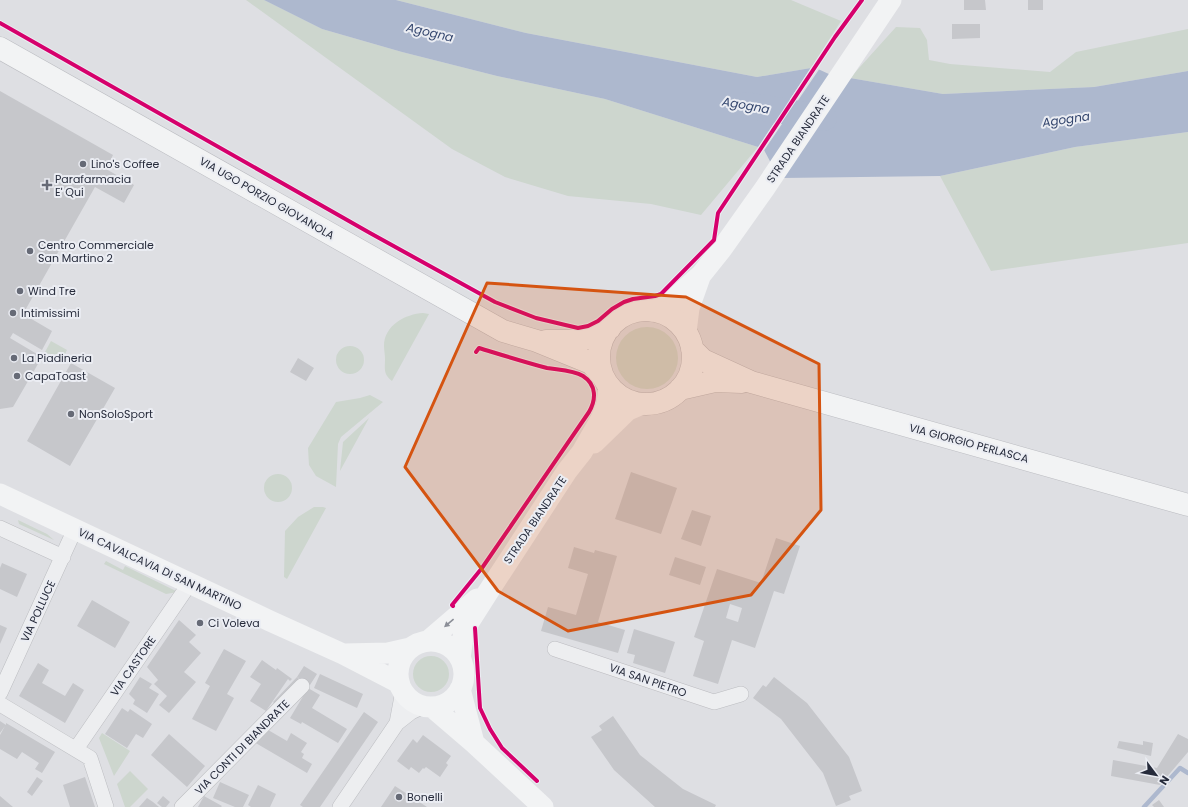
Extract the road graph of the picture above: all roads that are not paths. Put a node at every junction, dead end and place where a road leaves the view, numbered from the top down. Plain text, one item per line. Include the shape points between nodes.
1 (891, 0) edge
2 (0, 48) edge
3 (700, 275) junction
4 (652, 311) junction
5 (610, 328) junction
6 (537, 341) junction
7 (689, 341) junction
8 (606, 382) junction
9 (751, 382) junction
10 (680, 389) junction
11 (642, 404) junction
12 (582, 452) junction
13 (0, 494) edge
14 (1188, 505) edge
15 (0, 528) edge
16 (75, 529) junction
17 (63, 557) junction
18 (190, 583) junction
19 (490, 589) junction
20 (419, 645) junction
21 (555, 649) dead end
22 (343, 654) junction
23 (460, 658) junction
24 (302, 686) dead end
25 (401, 687) junction
26 (460, 689) junction
27 (0, 693) edge
28 (741, 694) dead end
29 (0, 704) edge
30 (428, 706) junction
31 (397, 723) junction
32 (474, 742) junction
33 (76, 749) junction
34 (106, 807) edge
35 (182, 807) edge
36 (340, 807) edge
37 (543, 807) edge

1 - 3 main road, STRADA BIANDRATE via 765,188
2 - 6 main road, VIA UGO PORZIO GIOVANOLA via 503,331
3 - 4 main road, STRADA BIANDRATE via 668,304
3 - 7 main road, STRADA BIANDRATE via 689,308
4 - 5 main road via 629,314
4 - 7 main road via 665,314 677,322
5 - 6 main road, VIA UGO PORZIO GIOVANOLA via 575,341
5 - 8 main road via 603,339 600,352 600,365
6 - 8 main road, VIA UGO PORZIO GIOVANOLA via 591,363
7 - 9 main road, VIA GIORGIO PERLASCA via 704,360
7 - 10 main road via 693,360 691,371
8 - 11 main road via 618,395
8 - 12 main road, STRADA BIANDRATE via 607,404
9 - 10 main road, VIA GIORGIO PERLASCA via 715,381
9 - 14 main road, VIA GIORGIO PERLASCA
10 - 11 main road via 669,398 656,403
11 - 12 main road, STRADA BIANDRATE via 628,410 594,444
12 - 19 main road, STRADA BIANDRATE
13 - 16 main road, VIA CAVALCAVIA DI SAN MARTINO
15 - 17 street
16 - 17 street, VIA POLLUCE
16 - 18 main road, VIA CAVALCAVIA DI SAN MARTINO
17 - 27 street, VIA POLLUCE
18 - 22 main road, VIA CAVALCAVIA DI SAN MARTINO
18 - 33 street, VIA CASTORE
19 -> 20 main road, STRADA BIANDRATE
19 - 23 main road, STRADA BIANDRATE via 469,622 463,637
20 - 22 main road, VIA CAVALCAVIA DI SAN MARTINO via 388,653
20 - 23 main road via 437,641 454,650
20 - 25 main road via 404,655 399,664
21 - 28 street, VIA SAN PIETRO via 714,702
22 - 25 main road, VIA CAVALCAVIA DI SAN MARTINO
23 - 26 main road via 464,674
24 - 35 street, VIA CONTI DI BIANDRATE
25 - 30 main road via 412,700
25 - 31 street
26 - 30 main road via 448,702
26 - 32 main road
29 - 33 street
30 - 31 street via 411,712
30 - 32 main road
31 - 36 street
32 - 37 main road
33 - 34 street via 90,758

